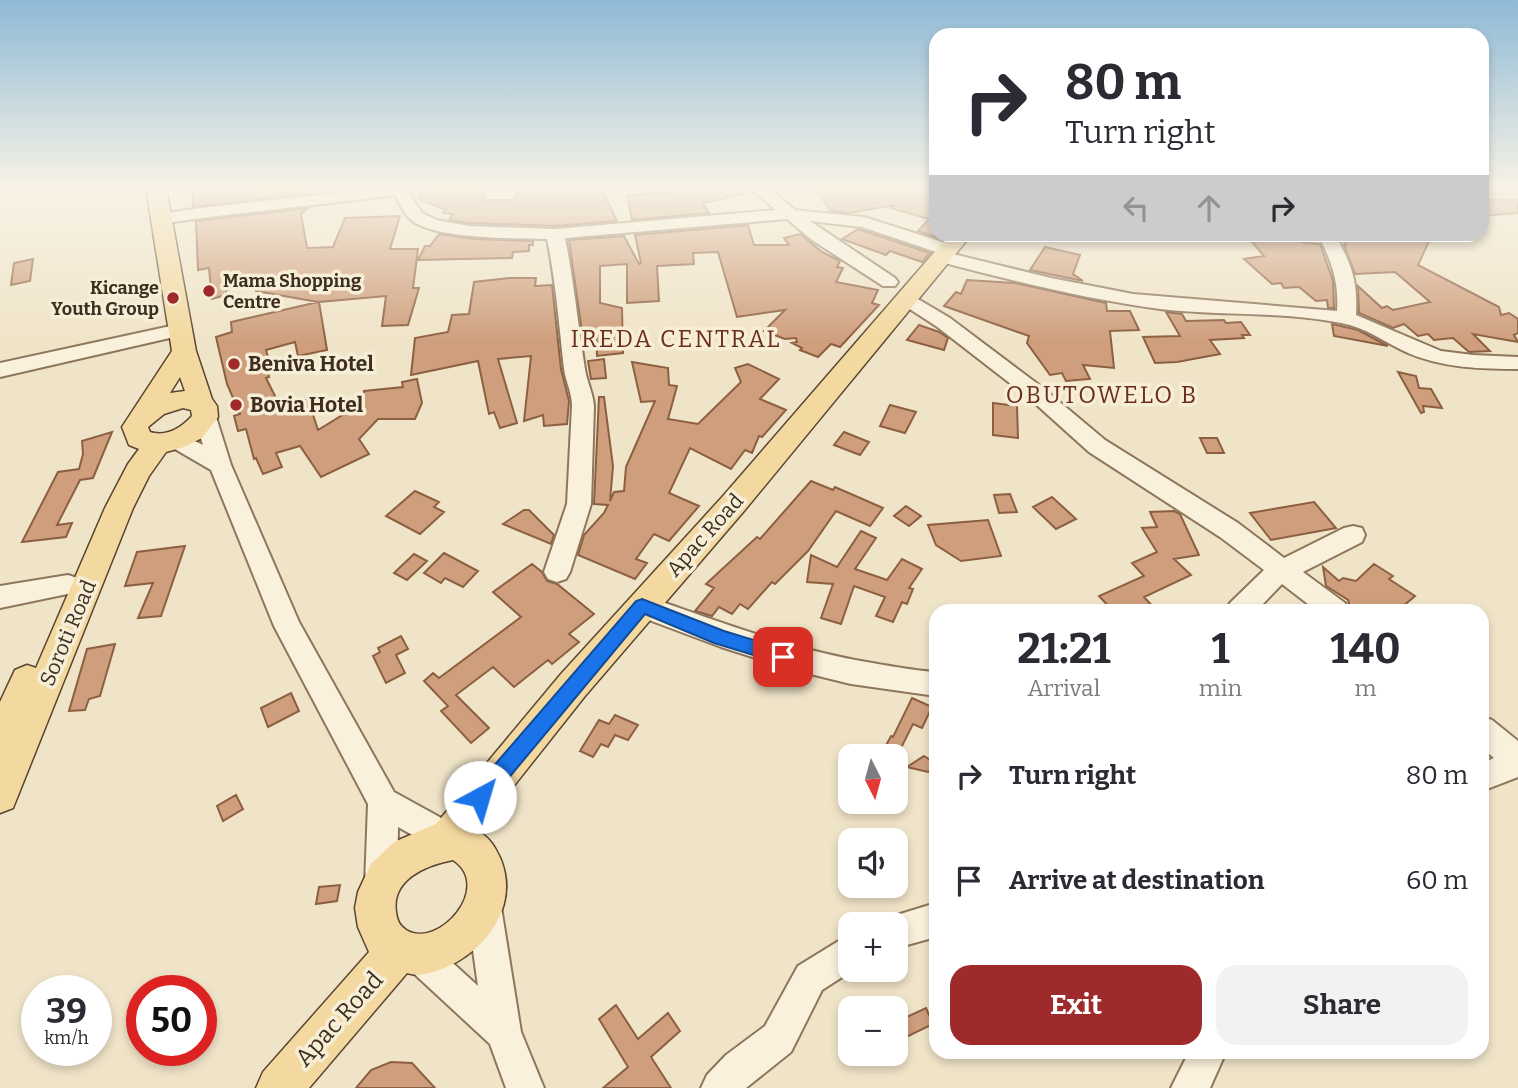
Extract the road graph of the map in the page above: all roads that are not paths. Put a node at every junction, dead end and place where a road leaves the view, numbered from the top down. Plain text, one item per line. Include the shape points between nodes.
1 (163, 239) edge
2 (556, 239) edge
3 (825, 239) edge
4 (934, 242) edge
5 (1330, 242) edge
6 (951, 247) edge
7 (898, 290) junction
8 (1346, 318) junction
9 (182, 341) junction
10 (1518, 363) edge
11 (0, 370) edge
12 (202, 410) junction
13 (154, 434) junction
14 (220, 466) junction
15 (126, 473) junction
16 (1353, 534) dead end
17 (1282, 569) junction
18 (557, 572) dead end
19 (68, 585) junction
20 (0, 597) edge
21 (1247, 604) edge
22 (1327, 604) edge
23 (642, 606) junction
24 (929, 683) edge
25 (1489, 735) edge
26 (0, 740) edge
27 (1518, 762) edge
28 (1489, 774) edge
29 (0, 795) edge
30 (383, 803) junction
31 (451, 838) junction
32 (381, 885) junction
33 (484, 906) junction
34 (929, 922) edge
35 (908, 928) edge
36 (410, 953) junction
37 (838, 959) edge
38 (503, 1032) junction
39 (1204, 1059) edge
40 (279, 1088) edge
41 (525, 1088) edge
42 (720, 1088) edge
43 (1190, 1088) edge

1 - 9 main road
2 - 18 street via 583,406 579,504
3 - 7 street
4 - 6 street
5 - 8 street via 1345,269
6 - 7 main road, Apac Road
6 - 8 street via 1045,284 1163,303
7 - 17 street via 1036,393 1097,446
7 - 23 main road, Apac Road via 734,503
8 - 10 street via 1442,357
9 - 11 street
9 - 12 main road
9 - 13 main road
12 - 13 main road via 195,430
12 - 13 main road via 192,400 172,401
12 - 14 street
13 - 14 street
13 - 15 main road
14 - 30 street via 287,626
15 - 19 main road, Soroti Road
15 - 29 main road, Soroti Road via 119,508
16 - 17 street
17 - 21 street
17 - 22 street
19 - 20 street
19 - 26 main road, Soroti Road
23 - 24 street via 720,638 783,657 858,674
23 - 31 main road, Apac Road
25 - 27 street
27 - 28 street
30 - 31 street
30 - 32 street
31 - 32 main road via 408,853
31 - 33 main road via 478,854 486,869 489,887
32 - 36 main road via 377,924 385,940
33 - 36 main road via 457,940
33 - 38 street
34 - 35 street
36 - 38 street
36 - 40 main road, Apac Road
37 - 42 street via 810,978 778,1039
38 - 41 street
39 - 43 street

